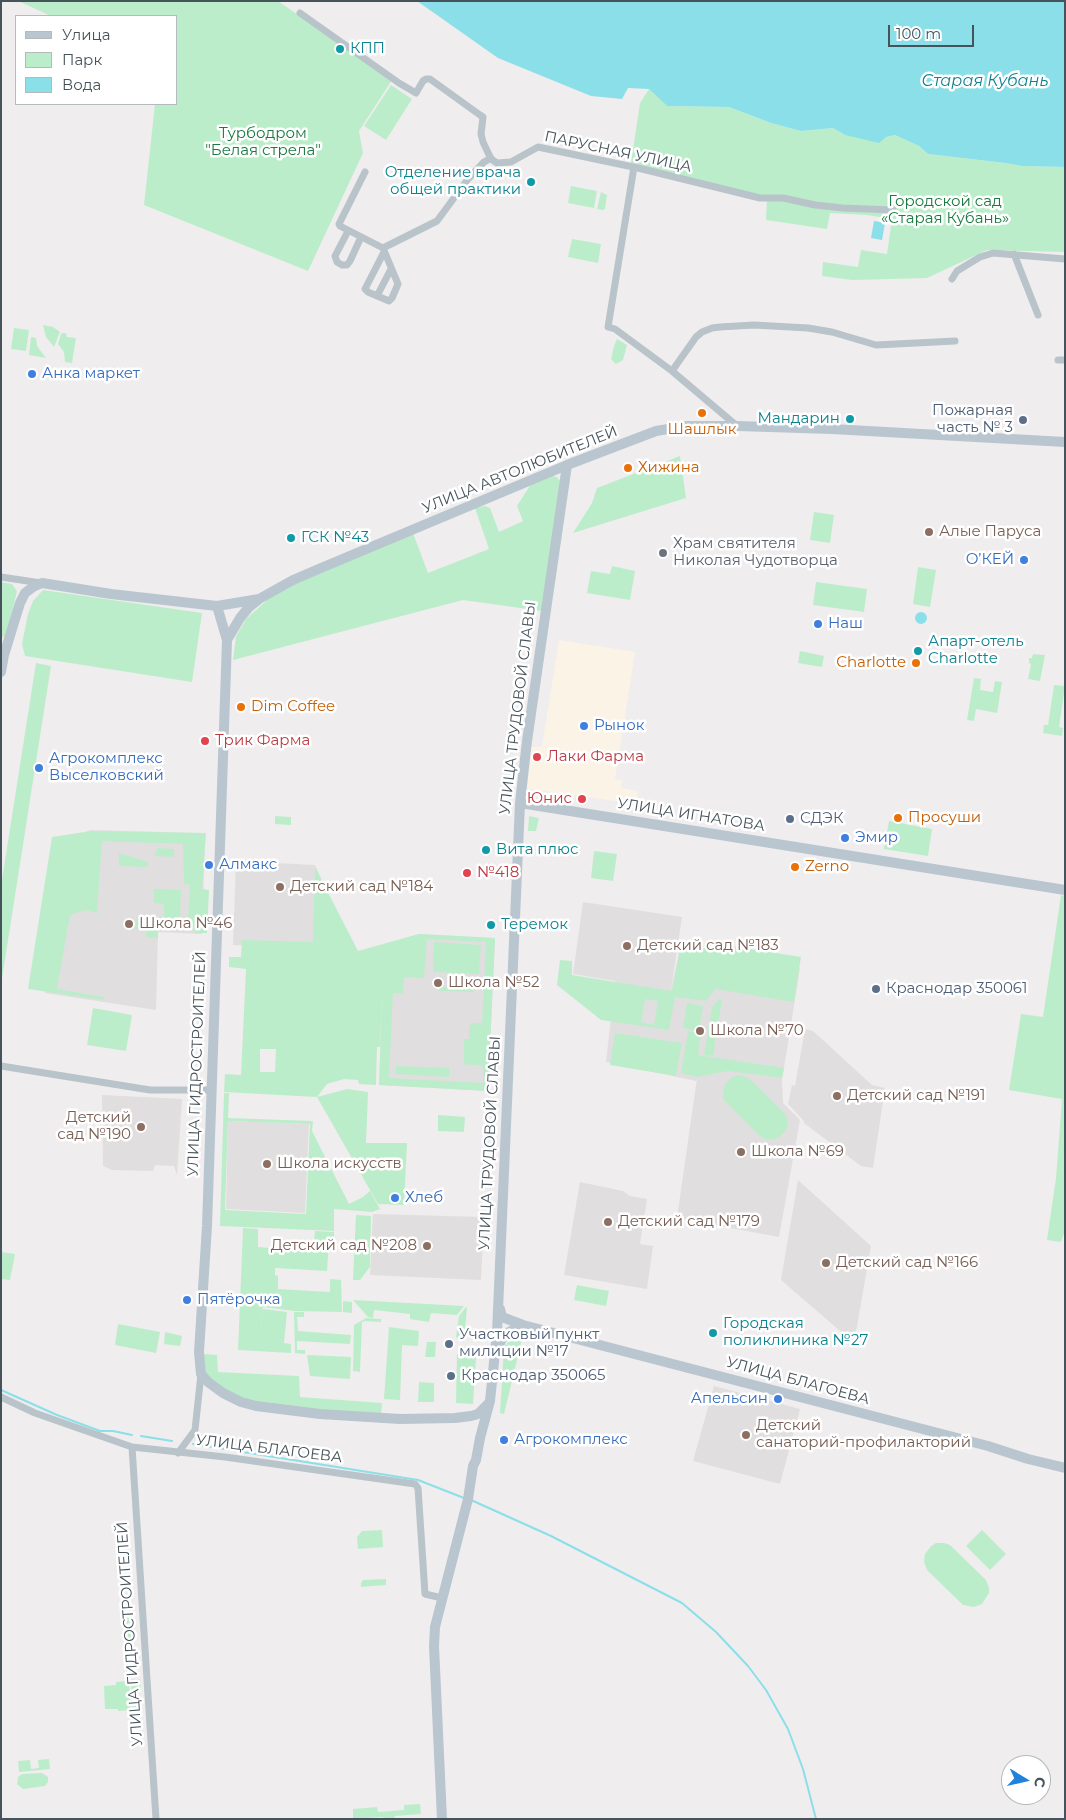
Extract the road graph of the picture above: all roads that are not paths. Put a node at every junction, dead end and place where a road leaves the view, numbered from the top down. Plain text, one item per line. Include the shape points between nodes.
1 (300, 13) dead end
2 (491, 158) junction
3 (634, 167) junction
4 (365, 172) dead end
5 (893, 210) dead end
6 (348, 231) junction
7 (361, 237) junction
8 (383, 250) junction
9 (1014, 254) junction
10 (1065, 259) edge
11 (391, 269) junction
12 (952, 279) dead end
13 (377, 296) junction
14 (1038, 315) dead end
15 (955, 341) dead end
16 (672, 371) junction
17 (737, 426) junction
18 (1065, 442) edge
19 (567, 464) junction
20 (1, 577) edge
21 (42, 583) junction
22 (259, 599) junction
23 (217, 606) junction
24 (228, 640) junction
25 (4, 646) edge
26 (1, 672) edge
27 (520, 803) junction
28 (1065, 890) edge
29 (1, 1066) edge
30 (211, 1090) junction
31 (498, 1300) junction
32 (523, 1325) junction
33 (495, 1356) junction
34 (201, 1374) junction
35 (1, 1397) edge
36 (490, 1401) junction
37 (132, 1447) junction
38 (180, 1451) junction
39 (1065, 1468) edge
40 (442, 1598) junction
41 (156, 1819) edge
42 (442, 1819) edge

1 - 2 street via 416,93 423,81 430,79 483,117 482,134
2 - 3 street, ПАРУСНАЯ УЛИЦА via 498,164 511,162 538,148
2 - 8 street via 468,179 437,221
3 - 5 street, ПАРУСНАЯ УЛИЦА via 760,198 783,198 843,208
3 - 16 street via 608,327
4 - 6 street via 339,224
6 - 7 street
6 - 7 street via 335,256 342,265 350,261
7 - 8 street
8 - 11 street
8 - 13 street via 365,289
9 - 10 street
9 - 12 street via 993,253 980,257 957,271
9 - 14 street
11 - 13 street
11 - 13 street via 398,284 395,292 390,301
15 - 16 street via 876,345 808,328 720,327 696,337
16 - 17 street
17 - 18 street, УЛИЦА АВТОЛЮБИТЕЛЕЙ
17 - 19 street, УЛИЦА АВТОЛЮБИТЕЛЕЙ via 686,426 656,432
19 - 22 street, УЛИЦА АВТОЛЮБИТЕЛЕЙ via 293,580
19 - 27 street, УЛИЦА ТРУДОВОЙ СЛАВЫ
20 - 21 street, УЛИЦА АВТОЛЮБИТЕЛЕЙ
21 - 23 street, УЛИЦА АВТОЛЮБИТЕЛЕЙ
21 - 25 street via 26,593
22 - 23 street, УЛИЦА АВТОЛЮБИТЕЛЕЙ
22 - 24 street, УЛИЦА ГИДРОСТРОИТЕЛЕЙ via 240,618
23 - 24 street, УЛИЦА ГИДРОСТРОИТЕЛЕЙ
24 - 30 street, УЛИЦА ГИДРОСТРОИТЕЛЕЙ
25 - 26 street
27 - 28 street, УЛИЦА ИГНАТОВА
27 - 31 street, УЛИЦА ТРУДОВОЙ СЛАВЫ
29 - 30 street via 150,1090
30 - 34 street, УЛИЦА ГИДРОСТРОИТЕЛЕЙ via 199,1352
31 - 32 street, УЛИЦА БЛАГОЕВА via 502,1317
31 - 33 street, УЛИЦА ТРУДОВОЙ СЛАВЫ
32 - 33 street via 502,1337
32 - 39 street, УЛИЦА БЛАГОЕВА
33 - 36 street, УЛИЦА ТРУДОВОЙ СЛАВЫ
34 - 36 street via 223,1393 240,1402 320,1414 400,1419 463,1417 478,1414
34 - 38 street, УЛИЦА ГИДРОСТРОИТЕЛЕЙ via 195,1430
35 - 37 street, УЛИЦА БЛАГОЕВА
36 - 40 street, УЛИЦА ТРУДОВОЙ СЛАВЫ
37 - 38 street, УЛИЦА БЛАГОЕВА
37 - 41 street, УЛИЦА ГИДРОСТРОИТЕЛЕЙ
38 - 40 street, УЛИЦА БЛАГОЕВА via 417,1485 425,1594
40 - 42 street, УЛИЦА ТРУДОВОЙ СЛАВЫ via 434,1646

